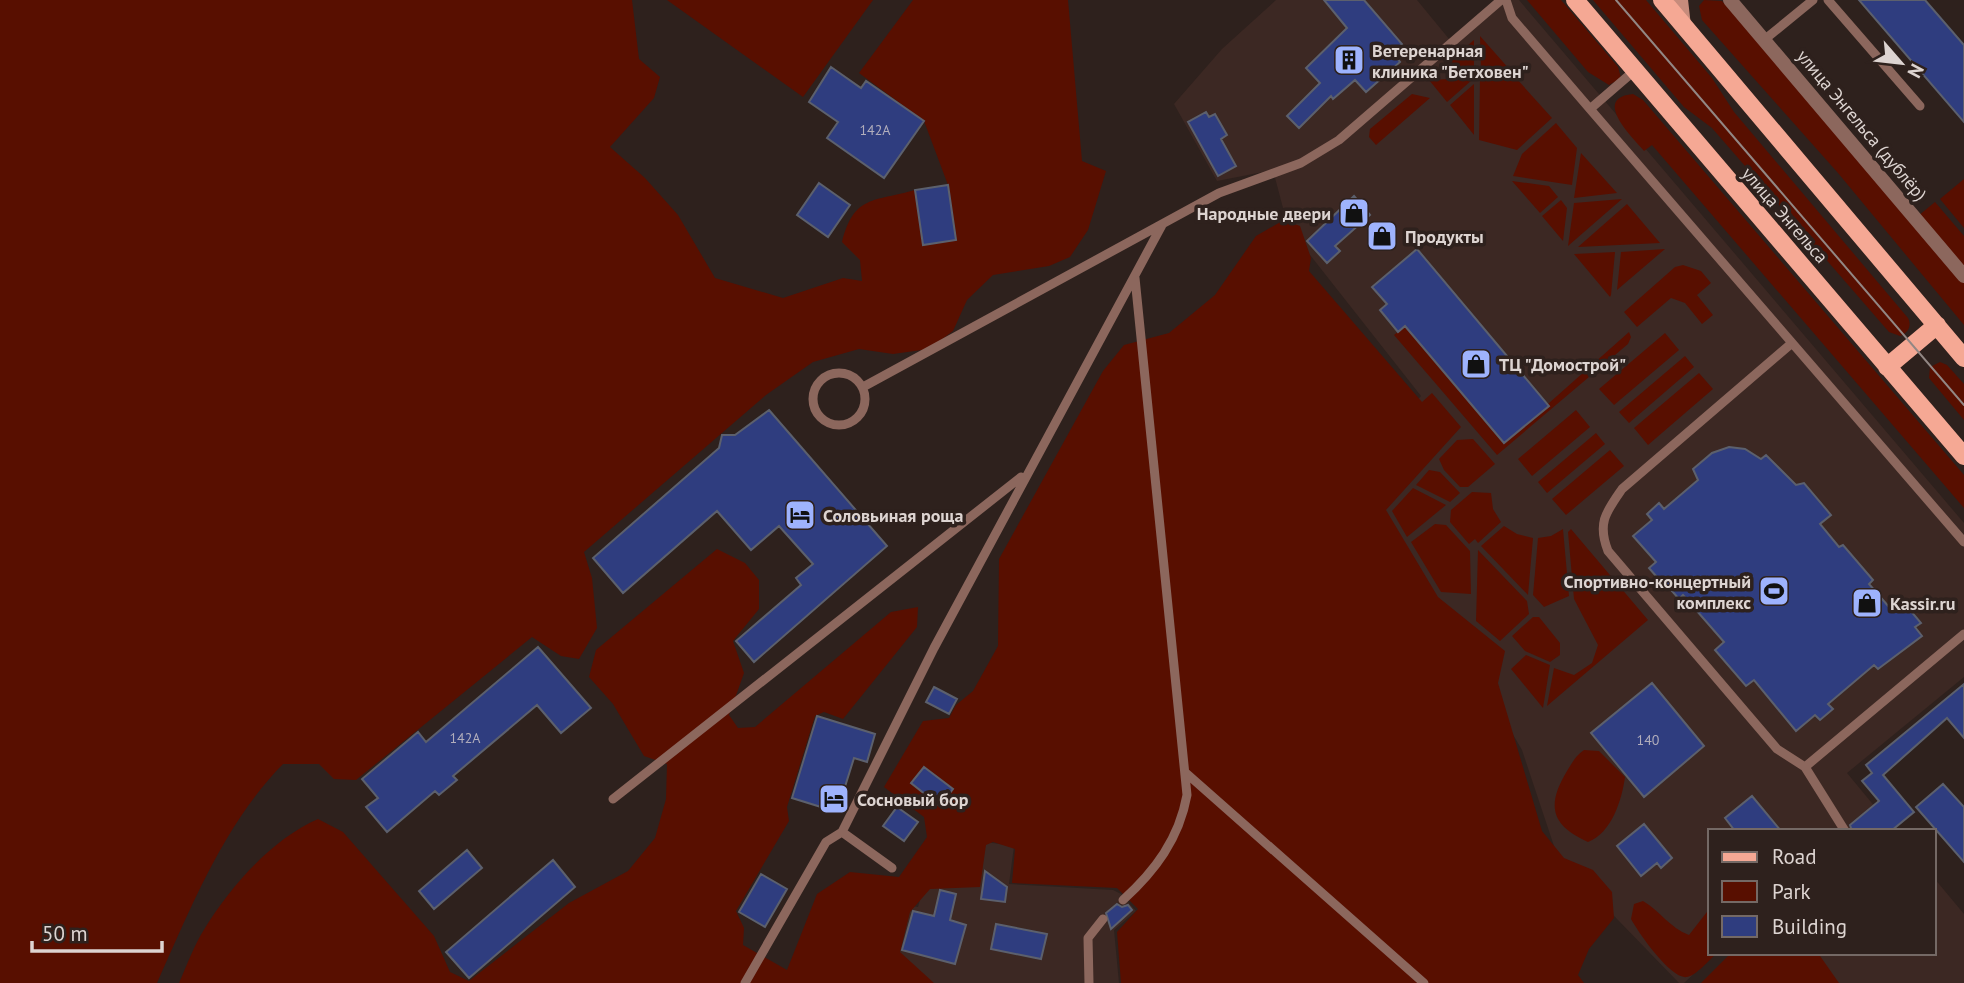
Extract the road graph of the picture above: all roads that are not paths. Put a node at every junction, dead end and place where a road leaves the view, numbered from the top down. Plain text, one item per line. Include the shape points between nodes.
1 (1504, 0) edge
2 (1576, 0) edge
3 (1662, 0) edge
4 (1681, 0) edge
5 (1730, 0) edge
6 (1813, 0) edge
7 (1828, 0) edge
8 (1684, 26) junction
9 (1764, 40) junction
10 (1634, 71) junction
11 (1920, 106) dead end
12 (1590, 109) junction
13 (1162, 225) junction
14 (1135, 276) junction
15 (1964, 276) edge
16 (1937, 325) junction
17 (1792, 343) junction
18 (1964, 358) edge
19 (1887, 367) junction
20 (863, 387) junction
21 (1964, 456) edge
22 (1026, 474) junction
23 (1964, 542) edge
24 (1964, 634) edge
25 (1805, 767) junction
26 (1186, 773) junction
27 (613, 799) dead end
28 (1844, 829) edge
29 (842, 832) junction
30 (892, 868) dead end
31 (1124, 900) dead end
32 (1102, 919) dead end
33 (745, 983) edge
34 (1089, 983) edge
35 (1424, 983) edge

1 - 12 lane via 1512,18
1 - 13 lane via 1339,141 1301,163 1219,193
2 - 10 main road, улица Энгельса
3 - 8 main road
4 - 8 street
5 - 9 street, улица Энгельса (дублёр)
6 - 9 lane
7 - 11 lane
8 - 16 main road
9 - 15 street, улица Энгельса (дублёр)
10 - 12 lane
10 - 19 main road, улица Энгельса
12 - 17 lane
13 - 14 lane
13 - 20 lane
14 - 22 lane
14 - 26 lane
16 - 18 main road
16 - 19 main road
17 - 23 lane
17 - 25 lane via 1622,489 1607,510 1601,533 1608,551 1777,749
19 - 21 main road, улица Энгельса
20 - 20 lane via 842,373 829,375 815,389 813,404 819,416 839,426 853,422 862,412
22 - 27 lane
22 - 29 lane
24 - 25 lane
25 - 28 lane
26 - 31 lane via 1187,795 1177,832 1159,863
26 - 35 lane
29 - 30 lane
29 - 33 lane via 827,842
32 - 34 lane via 1088,937

